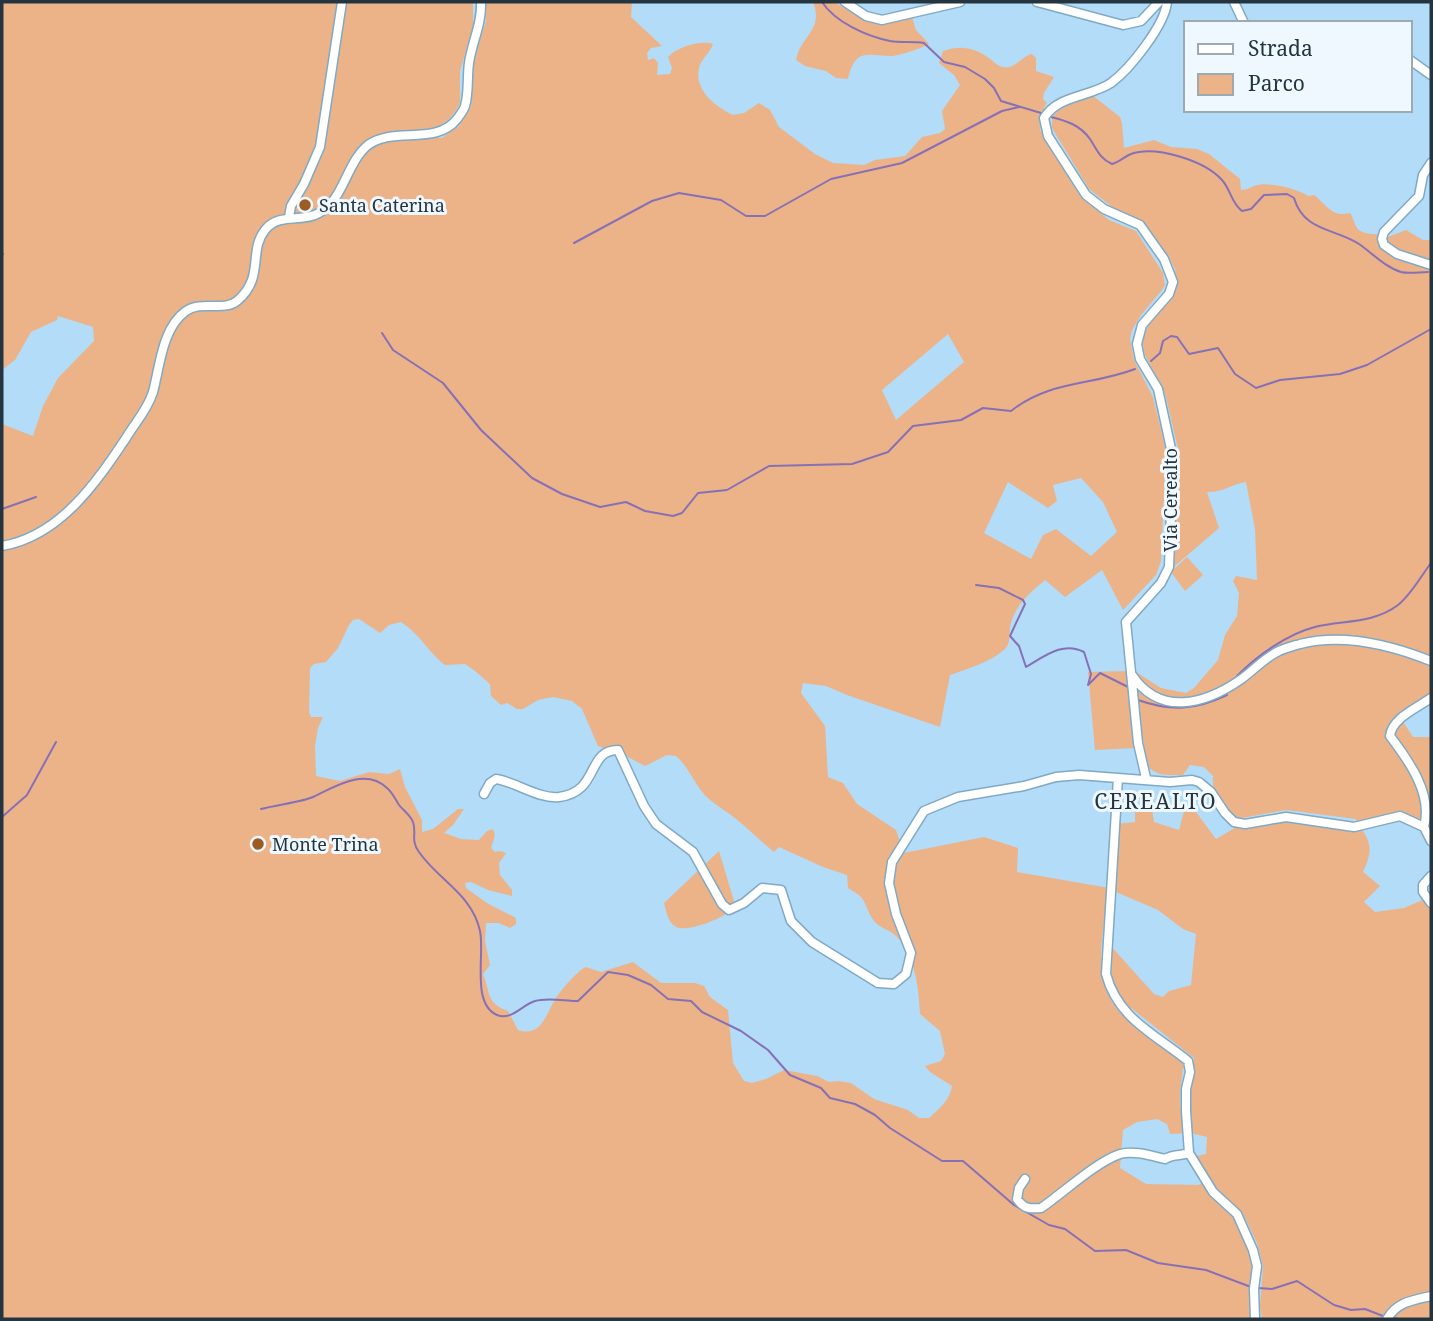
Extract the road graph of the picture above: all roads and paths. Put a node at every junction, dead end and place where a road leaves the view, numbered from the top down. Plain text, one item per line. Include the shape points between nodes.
1 (342, 2) edge
2 (481, 2) edge
3 (845, 2) edge
4 (960, 2) edge
5 (1037, 2) edge
6 (1159, 2) edge
7 (1167, 2) edge
8 (1234, 2) edge
9 (1243, 21) edge
10 (1412, 61) edge
11 (1431, 75) edge
12 (1431, 163) edge
13 (289, 218) junction
14 (1431, 265) edge
15 (2, 546) edge
16 (1431, 662) edge
17 (1130, 672) junction
18 (1431, 698) edge
19 (1118, 778) junction
20 (1146, 778) junction
21 (484, 794) dead end
22 (1424, 827) junction
23 (1431, 841) edge
24 (1431, 876) edge
25 (1431, 903) edge
26 (1189, 1153) junction
27 (1025, 1179) dead end
28 (1431, 1296) edge
29 (1255, 1319) edge
30 (1387, 1319) edge

1 - 13 street via 320,147
2 - 13 street via 465,107 454,122 438,133 370,144 330,204 309,217
3 - 4 street via 882,20
5 - 6 street via 1123,24 1141,21
7 - 17 street, Via Cerealto via 1156,30 1112,82 1051,108 1044,118 1048,135 1086,195 1140,225 1173,282 1169,294 1142,325 1137,344 1140,359 1158,389 1173,458 1169,566 1161,583 1126,622
8 - 9 street
10 - 11 street
12 - 14 street via 1419,196 1382,239 1396,254
13 - 15 street via 264,231 250,288 239,300 197,306 179,318 164,345 147,406 75,506 54,523
16 - 17 street via 1367,642 1331,639 1278,651 1218,694 1189,703 1147,693
17 - 20 street, Via Cerealto
18 - 22 street via 1397,721 1390,736 1424,793 1429,814
19 - 20 street
19 - 21 street via 1056,777 958,797 924,811 892,862 889,883 911,953 906,975 894,984 878,983 812,942 792,921 781,890 762,888 729,910 693,852 656,824 618,750 600,757 586,786 575,792 557,797 496,779
19 - 26 street via 1106,974 1110,990 1128,1016 1188,1061
20 - 22 street via 1199,782 1234,822 1245,824 1286,817 1354,827 1400,816
22 - 23 street
24 - 25 street via 1423,885
26 - 27 street via 1165,1159 1119,1155 1041,1208 1022,1207 1017,1199
26 - 29 street via 1213,1192 1237,1214 1253,1250 1257,1266
28 - 30 street via 1403,1303

